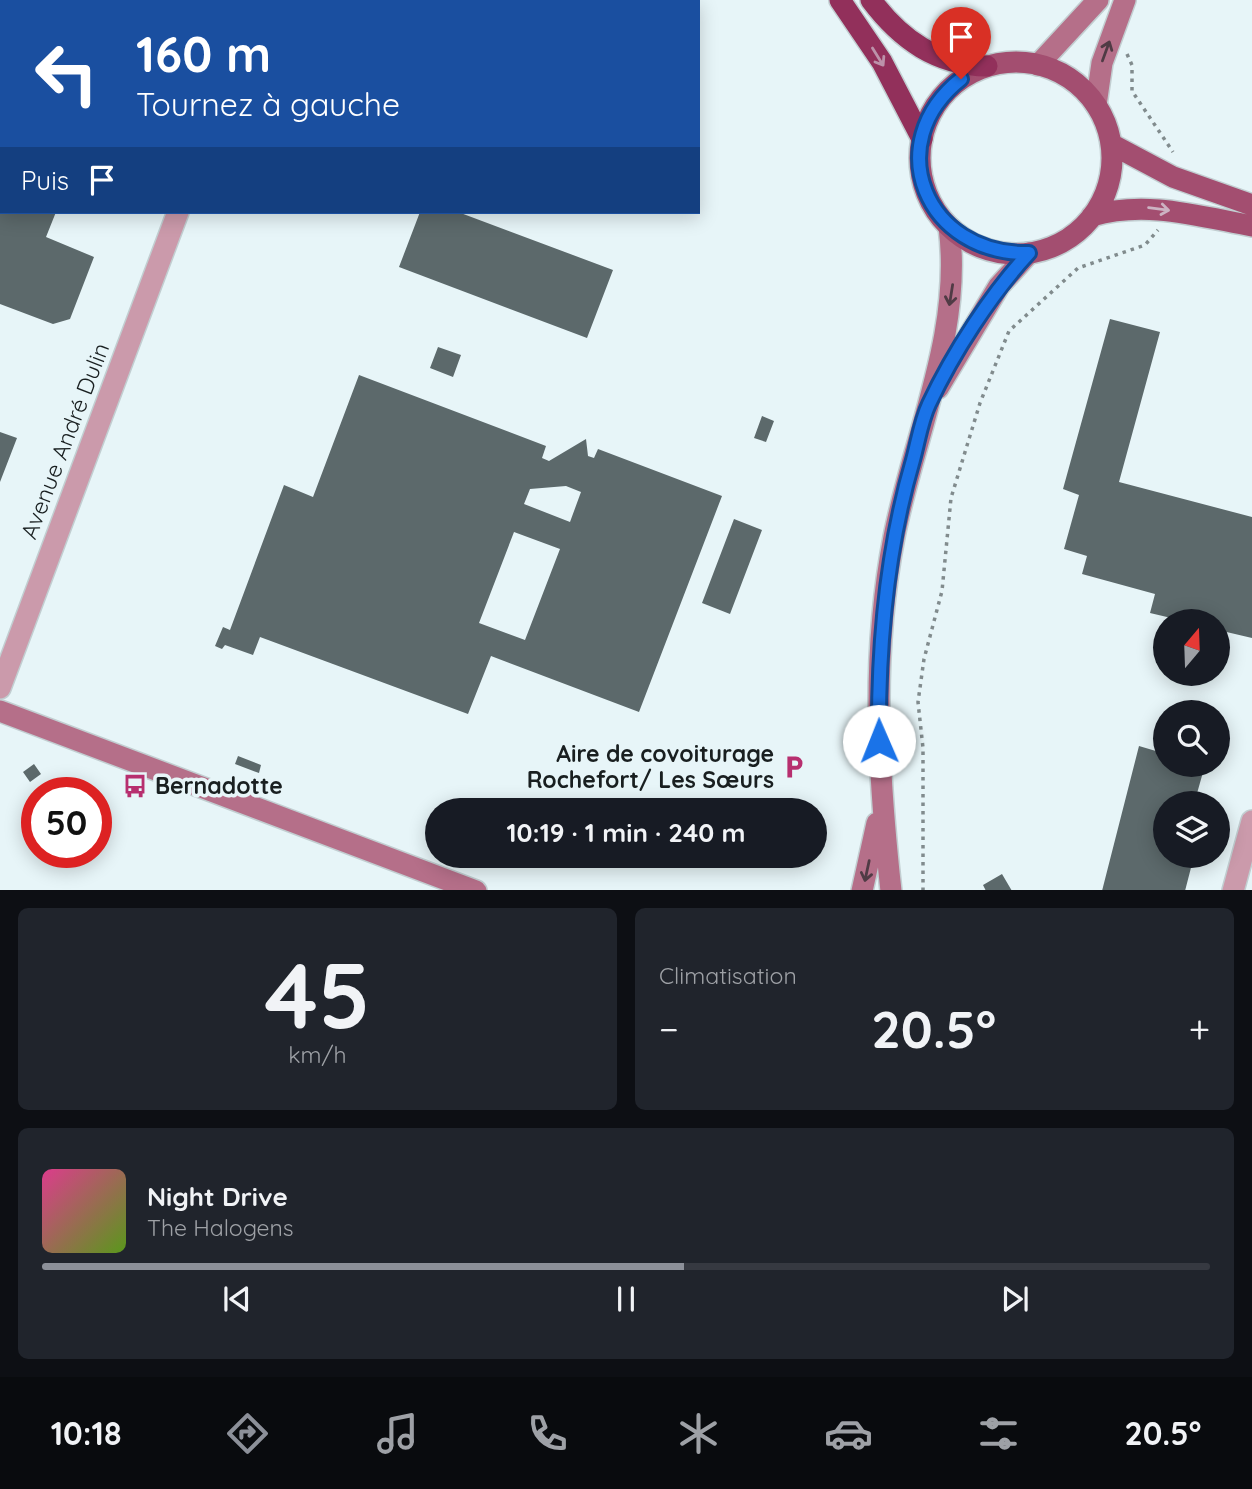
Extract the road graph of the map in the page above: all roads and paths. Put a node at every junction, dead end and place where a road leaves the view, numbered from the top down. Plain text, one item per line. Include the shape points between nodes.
1 (840, 0) edge
2 (871, 0) edge
3 (1098, 0) edge
4 (1125, 0) edge
5 (1109, 44) junction
6 (1038, 65) junction
7 (987, 66) junction
8 (1096, 105) junction
9 (922, 139) junction
10 (1111, 144) junction
11 (1173, 177) junction
12 (1252, 205) edge
13 (1164, 210) junction
14 (177, 214) edge
15 (1092, 216) junction
16 (1252, 226) edge
17 (949, 227) junction
18 (1029, 253) junction
19 (928, 405) junction
20 (0, 688) edge
21 (0, 711) edge
22 (881, 803) junction
23 (1252, 821) edge
24 (472, 890) edge
25 (862, 890) edge
26 (891, 890) edge
27 (923, 890) edge
28 (1233, 890) edge

1 -> 9 highway via 882,62
2 - 7 highway via 922,50 948,62
3 - 6 main road
4 - 5 main road
8 -> 5 main road
5 - 11 path via 1119,45 1127,54 1132,91 1173,152
6 - 7 main road
6 - 8 main road via 1071,79
7 - 9 main road via 949,88 932,112
8 - 10 main road
9 - 17 main road via 922,178 932,204
10 - 11 main road
10 - 15 main road via 1109,182
11 - 12 main road
15 -> 13 main road via 1117,209
13 - 16 main road
13 - 27 path via 1163,222 1145,244 1078,268 1009,331 980,403 951,498 942,591 918,702 923,748
14 - 20 street, Avenue André Dulin
15 - 18 main road via 1064,241
17 - 18 main road via 986,249
17 -> 19 main road via 953,286
18 - 19 main road via 999,286
19 - 22 main road via 899,514 884,597 878,662
21 - 24 main road
22 -> 25 main road
22 - 26 main road
23 - 28 street

